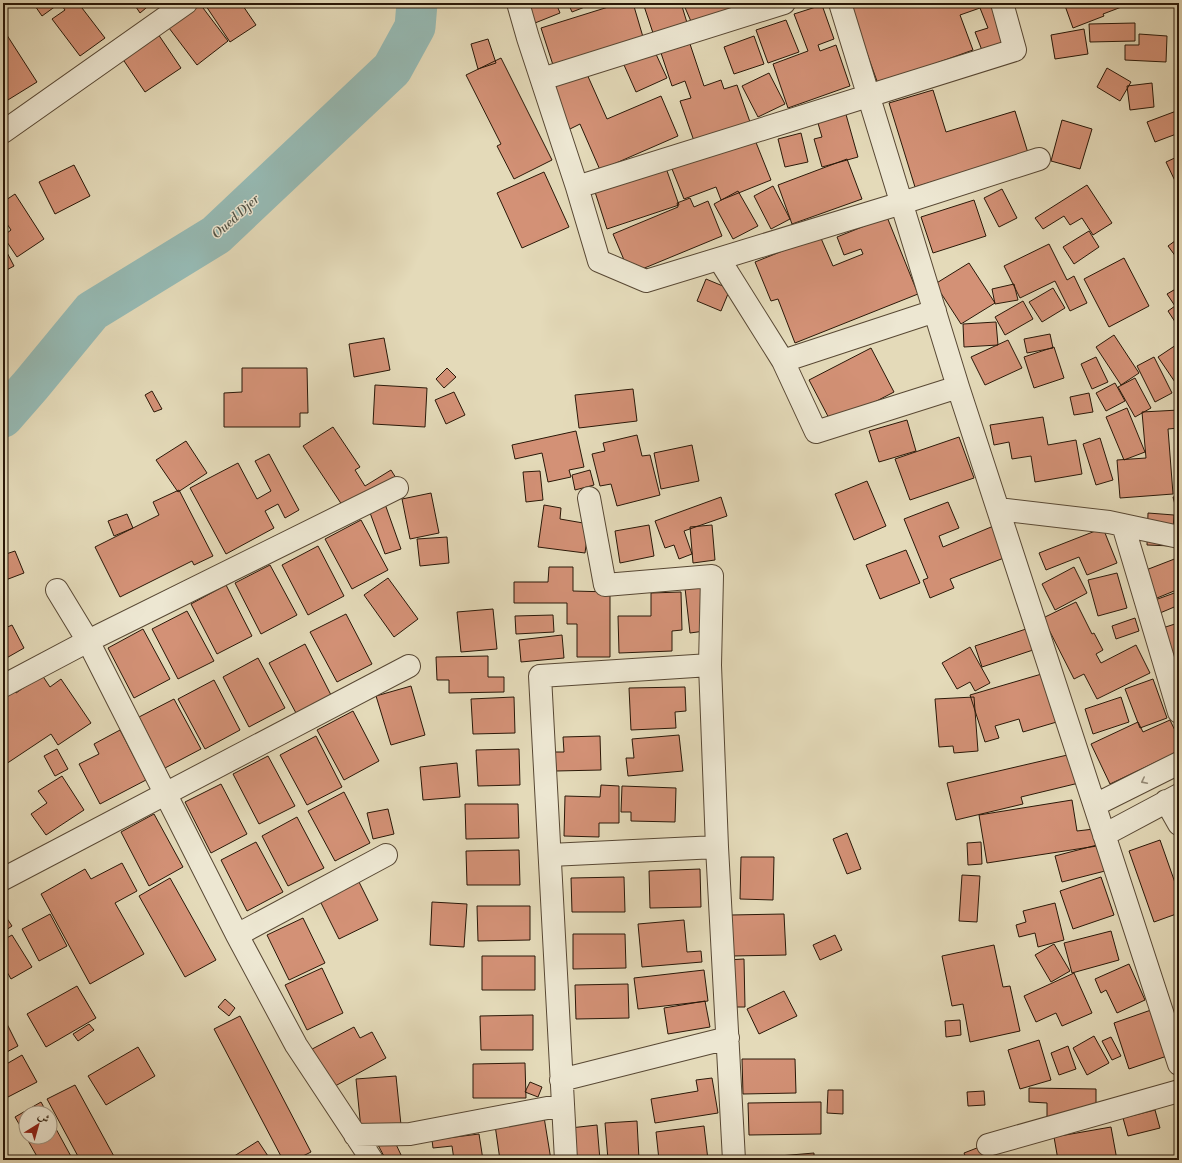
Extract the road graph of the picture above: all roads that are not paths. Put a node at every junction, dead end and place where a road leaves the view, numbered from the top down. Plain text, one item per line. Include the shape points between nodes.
1 (186, 3) edge
2 (518, 3) edge
3 (784, 3) edge
4 (840, 3) edge
5 (1002, 3) edge
6 (542, 79) junction
7 (869, 95) junction
8 (3, 132) edge
9 (1039, 159) dead end
10 (577, 187) junction
11 (902, 203) junction
12 (719, 259) junction
13 (935, 312) junction
14 (783, 361) junction
15 (958, 387) junction
16 (397, 488) dead end
17 (589, 498) dead end
18 (998, 509) junction
19 (1123, 525) junction
20 (1179, 537) edge
21 (57, 590) dead end
22 (88, 641) junction
23 (710, 665) junction
24 (408, 666) dead end
25 (3, 686) edge
26 (1179, 712) edge
27 (1179, 764) edge
28 (166, 794) junction
29 (1173, 798) edge
30 (1095, 806) junction
31 (1179, 824) edge
32 (1104, 835) junction
33 (717, 847) junction
34 (386, 855) dead end
35 (550, 855) junction
36 (3, 878) edge
37 (238, 935) junction
38 (1174, 1029) edge
39 (728, 1038) junction
40 (1179, 1064) edge
41 (561, 1080) junction
42 (1179, 1091) edge
43 (563, 1105) junction
44 (355, 1135) junction
45 (988, 1145) dead end
46 (372, 1160) edge
47 (566, 1160) edge
48 (734, 1160) edge

1 - 8 street
2 - 6 street
3 - 6 street
4 - 7 street
5 - 7 street via 1015,50
6 - 10 street
7 - 10 street
7 - 11 street
9 - 11 street
10 - 12 street via 598,261 646,281
11 - 12 street
11 - 13 street
12 - 14 street
13 - 14 street
13 - 15 street
14 - 15 street via 816,432
15 - 18 street
16 - 22 street
17 - 23 street via 605,585 712,576
18 - 19 street
18 - 30 street
19 - 20 street
19 - 26 street
21 - 22 street
22 - 25 street
22 - 28 street
23 - 33 street
23 - 35 street via 540,676
24 - 28 street
27 -> 30 street
28 - 36 street
28 - 37 street
29 - 31 street
29 - 32 street
30 - 32 street
32 - 38 street
33 - 35 street
33 - 39 street
34 - 37 street
35 - 41 street
37 - 44 street via 296,1044
38 - 40 street
39 - 41 street
39 - 48 street
41 - 43 street
42 - 45 street
43 - 44 street via 410,1134
43 - 47 street
44 - 46 street

